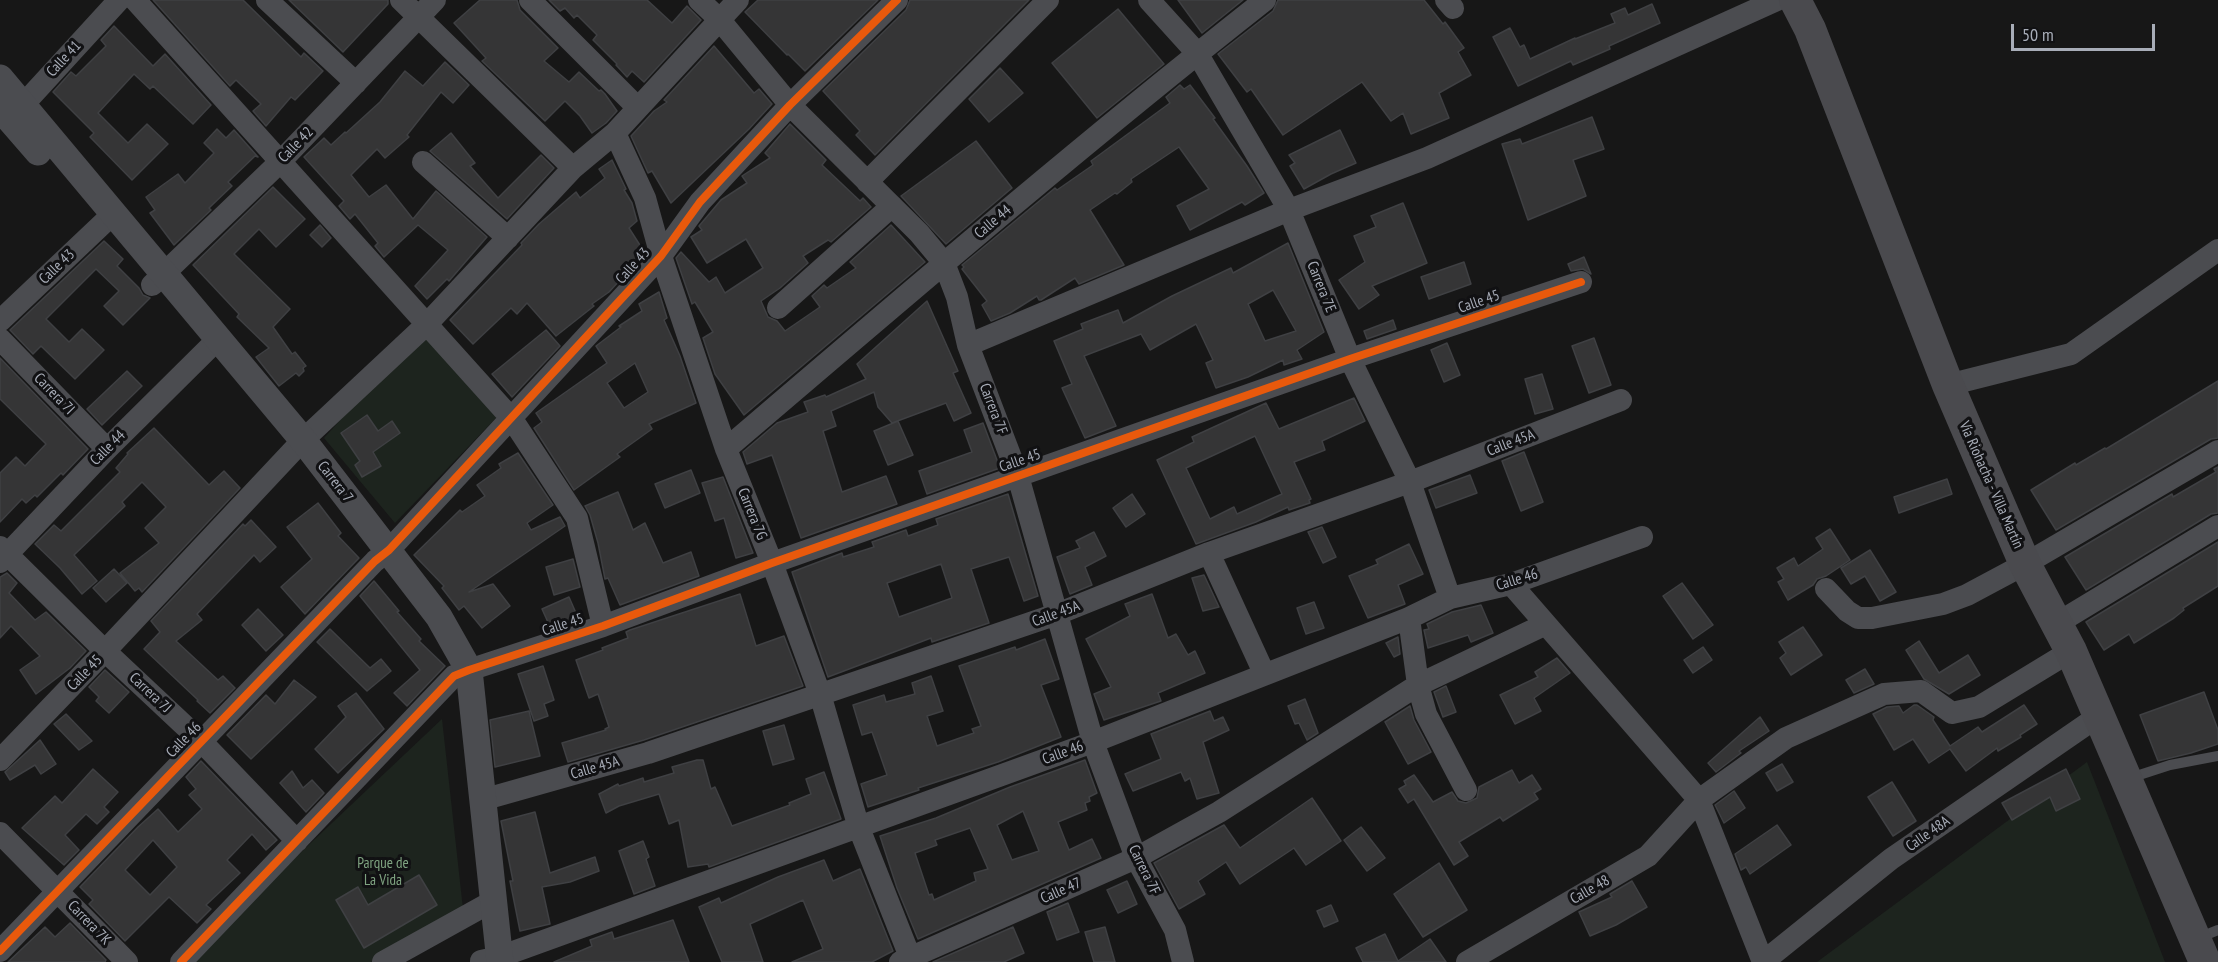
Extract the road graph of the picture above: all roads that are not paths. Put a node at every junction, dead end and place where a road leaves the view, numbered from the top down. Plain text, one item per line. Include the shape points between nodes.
1 (119, 0) edge
2 (135, 0) edge
3 (267, 0) edge
4 (401, 0) edge
5 (435, 0) edge
6 (530, 0) edge
7 (699, 0) edge
8 (738, 0) edge
9 (897, 0) edge
10 (1048, 0) edge
11 (1149, 0) edge
12 (1265, 0) edge
13 (1777, 0) edge
14 (1796, 0) edge
15 (419, 18) junction
16 (719, 19) junction
17 (1197, 53) junction
18 (0, 78) edge
19 (356, 84) junction
20 (790, 105) junction
21 (638, 108) junction
22 (11, 111) edge
23 (615, 133) junction
24 (280, 162) junction
25 (423, 162) dead end
26 (573, 168) junction
27 (867, 182) junction
28 (892, 206) junction
29 (1289, 210) junction
30 (107, 219) junction
31 (508, 238) junction
32 (2218, 250) edge
33 (661, 256) junction
34 (944, 264) junction
35 (158, 279) junction
36 (1581, 282) dead end
37 (778, 308) dead end
38 (0, 321) edge
39 (427, 324) junction
40 (0, 339) edge
41 (213, 344) junction
42 (968, 345) junction
43 (1350, 359) junction
44 (1948, 385) junction
45 (1621, 400) dead end
46 (512, 419) junction
47 (297, 446) junction
48 (107, 449) junction
49 (726, 449) junction
50 (2218, 451) edge
51 (1018, 476) junction
52 (1410, 482) junction
53 (2218, 526) edge
54 (1642, 537) dead end
55 (1209, 553) junction
56 (2, 554) edge
57 (382, 556) junction
58 (772, 563) junction
59 (2025, 564) junction
60 (1511, 584) junction
61 (1826, 589) dead end
62 (1450, 598) junction
63 (1057, 614) junction
64 (1409, 618) junction
65 (1546, 624) junction
66 (603, 626) junction
67 (2064, 637) junction
68 (105, 651) junction
69 (461, 673) junction
70 (1264, 673) junction
71 (1418, 685) junction
72 (820, 694) junction
73 (2100, 715) junction
74 (202, 741) junction
75 (1093, 742) junction
76 (2218, 756) edge
77 (0, 760) edge
78 (2127, 779) junction
79 (1466, 790) dead end
80 (482, 800) junction
81 (1699, 800) junction
82 (859, 828) junction
83 (0, 833) edge
84 (297, 841) junction
85 (1136, 858) junction
86 (58, 891) junction
87 (485, 905) junction
88 (2206, 944) edge
89 (0, 951) edge
90 (490, 961) edge
91 (908, 961) edge
92 (127, 962) edge
93 (180, 962) edge
94 (383, 962) edge
95 (1183, 962) edge
96 (1467, 962) edge
97 (1763, 962) edge

1 - 22 street, Calle 41
2 - 24 street
3 - 19 street
4 - 15 street
5 - 15 street, Calle 42
6 - 21 street
7 - 16 street, Carrera 7F
8 - 16 street
9 - 20 street, Calle 43
10 - 27 street
11 - 17 street, Carrera 7E
12 - 17 street, Calle 44
13 - 29 street via 1426,158
14 - 44 main road, Vía Riohacha - Villa Martín
15 - 19 street, Calle 42
15 - 26 street
16 - 20 street, Carrera 7F
16 - 21 street
17 - 29 street, Carrera 7E
17 - 34 street, Calle 44
18 - 22 street, Carrera 7
19 - 24 street, Calle 42
20 - 27 street, Carrera 7F
20 - 33 street, Calle 43 via 700,202
21 - 23 street
22 - 30 street, Carrera 7
23 - 26 street
23 - 33 street, Carrera 7G via 645,198
24 - 35 street, Calle 42
24 - 39 street
25 - 31 street
26 - 31 street
27 - 28 street, Carrera 7F
28 - 34 street, Carrera 7F
28 - 37 street
29 - 42 street
29 - 43 street, Carrera 7E
30 - 35 street, Carrera 7
30 - 38 street, Calle 43
31 - 39 street
32 - 44 street via 2071,354
33 - 46 street, Calle 43
33 - 49 street, Carrera 7G
34 - 42 street, Carrera 7F via 957,297
34 - 49 street, Calle 44
35 - 41 street, Carrera 7
36 - 43 street, Calle 45
39 - 46 street
39 - 47 street
40 - 48 street, Carrera 7I
41 - 47 street, Carrera 7
41 - 48 street, Calle 44
42 - 51 street, Carrera 7F
43 - 51 street, Calle 45
43 - 52 street, Carrera 7E
44 - 59 main road, Vía Riohacha - Villa Martín
45 - 52 street, Calle 45A
46 - 57 street, Calle 43
46 - 66 street via 577,519
47 - 57 street, Carrera 7
47 - 68 street, Calle 45
48 - 56 street, Calle 44
49 - 58 street, Carrera 7G
50 - 59 street
51 - 58 street, Calle 45
51 - 63 street, Carrera 7F
52 - 55 street, Calle 45A
52 - 62 street, Carrera 7E
53 - 67 street, Calle 48
54 - 60 street, Calle 46
55 - 63 street, Calle 45A
55 - 70 street
56 - 68 street, Carrera 7J
57 - 69 street, Carrera 7 via 424,626
57 - 74 street, Calle 46
58 - 66 street, Calle 45
58 - 72 street, Carrera 7G
59 - 61 street via 1943,604 1872,618 1858,618 1847,612
59 - 67 main road, Vía Riohacha - Villa Martín
60 - 62 street, Calle 46
60 - 65 street
62 - 64 street, Calle 46
63 - 72 street, Calle 45A
63 - 75 street, Carrera 7F
64 - 70 street, Calle 46
64 - 71 street
65 - 71 street, Calle 47
65 - 81 street
66 - 69 street, Calle 45
67 - 73 main road, Vía Riohacha - Villa Martín
67 - 81 street, Calle 48 via 1979,707 1952,713 1921,691 1884,694 1786,738
68 - 74 street, Carrera 7J
68 - 77 street, Calle 45
69 - 80 street, Carrera 7
69 - 84 street
69 - 87 street, Carrera 7
70 - 75 street, Calle 46
71 - 79 street via 1426,714
71 - 85 street, Calle 47 via 1219,812
72 - 80 street, Calle 45A via 648,753
72 - 82 street, Carrera 7G
73 - 78 main road, Vía Riohacha - Villa Martín
73 - 97 street, Calle 48A via 1891,859
74 - 84 street, Carrera 7J
74 - 86 street, Calle 46
75 - 82 street, Calle 46
75 - 85 street, Carrera 7F
76 - 78 lane via 2170,765
78 - 88 main road, Vía Riohacha - Villa Martín
80 - 87 street, Carrera 7
81 - 96 street, Calle 48 via 1648,856
81 - 97 street
82 - 90 street, Calle 46
82 - 91 street, Carrera 7G
83 - 86 street, Carrera 7K
84 - 93 street
85 - 91 street, Calle 47
85 - 95 street, Carrera 7F via 1175,930
86 - 89 street, Calle 46
86 - 92 street, Carrera 7K
87 - 90 street, Carrera 7
87 - 94 street

